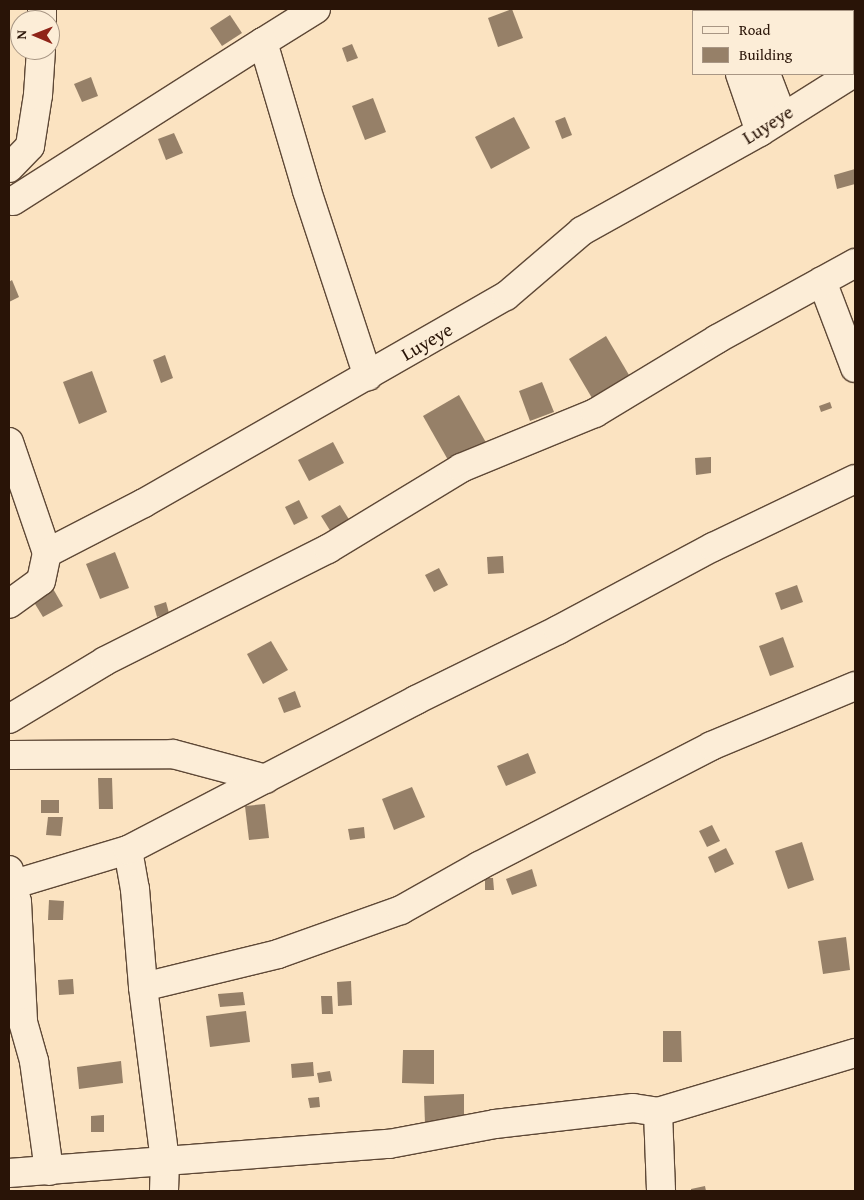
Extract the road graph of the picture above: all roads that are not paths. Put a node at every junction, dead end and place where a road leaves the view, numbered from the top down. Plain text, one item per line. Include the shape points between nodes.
1 (316, 9) edge
2 (263, 42) junction
3 (40, 60) edge
4 (740, 75) edge
5 (766, 75) edge
6 (850, 75) edge
7 (782, 116) junction
8 (760, 132) junction
9 (9, 168) edge
10 (13, 202) dead end
11 (855, 263) edge
12 (822, 281) junction
13 (855, 368) edge
14 (368, 376) junction
15 (9, 442) edge
16 (855, 479) edge
17 (47, 553) junction
18 (9, 604) edge
19 (855, 686) edge
20 (9, 719) edge
21 (9, 755) edge
22 (266, 779) junction
23 (128, 850) junction
24 (10, 877) edge
25 (143, 987) junction
26 (855, 1053) edge
27 (658, 1112) junction
28 (165, 1162) junction
29 (49, 1171) junction
30 (9, 1173) edge
31 (164, 1191) edge
32 (661, 1191) edge

1 - 2 street
2 - 10 street
2 - 14 street via 307,192
3 - 9 street via 30,146
4 - 8 street
5 - 7 street
6 - 7 street, Luyeye
7 - 8 street, Luyeye
8 - 14 street, Luyeye via 582,231 506,296
11 - 12 street
12 - 13 street
12 - 20 street via 717,339 595,413 461,468 328,549 105,660
14 - 17 street, Luyeye via 144,503
15 - 17 street
16 - 22 street via 712,547
17 - 18 street via 41,581
19 - 25 street via 711,746 401,910 278,954
21 - 22 street via 173,754
22 - 23 street
23 - 24 street
23 - 25 street via 135,889
24 - 29 street via 17,902 23,1022 34,1061
25 - 28 street
26 - 27 street
27 - 28 street via 633,1108 495,1124 389,1144
27 - 32 street
28 - 29 street
28 - 31 street
29 - 30 street

